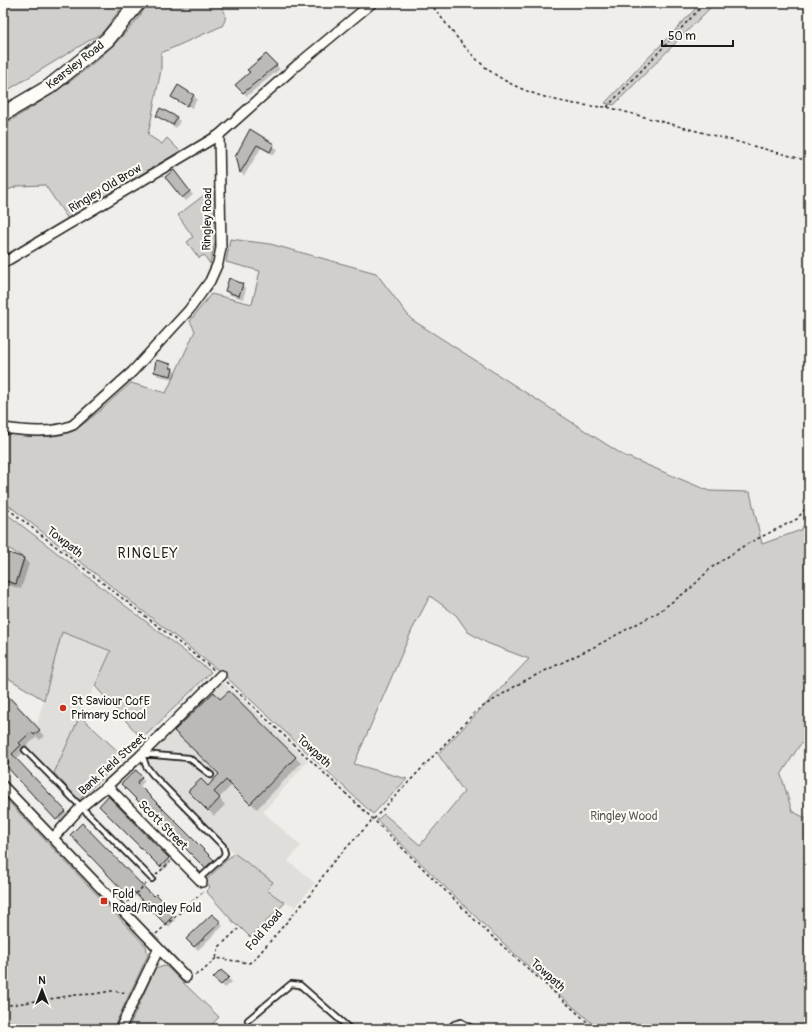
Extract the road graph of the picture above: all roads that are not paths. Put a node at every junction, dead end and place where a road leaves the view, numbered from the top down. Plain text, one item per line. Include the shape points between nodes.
1 (138, 3) edge
2 (372, 3) edge
3 (3, 114) edge
4 (219, 135) junction
5 (3, 263) edge
6 (3, 428) edge
7 (221, 675) road end
8 (25, 750) dead end
9 (142, 754) junction
10 (211, 775) dead end
11 (3, 786) edge
12 (107, 786) junction
13 (80, 808) junction
14 (54, 837) junction
15 (152, 879) dead end
16 (201, 880) joint
17 (158, 950) junction
18 (186, 977) road end
19 (248, 1020) dead end
20 (120, 1029) edge
21 (350, 1029) edge
22 (449, 1029) edge
23 (473, 1029) edge

1 - 3 main road, Kearsley Road via 107,40 49,87
2 - 4 street
4 - 5 street, Ringley Old Brow
4 - 6 street, Ringley Road via 221,248 210,281 189,310 132,372 73,425 61,431
7 - 9 street, Bank Field Street
8 - 13 lane
9 - 10 lane via 189,758
9 - 12 street, Bank Field Street
9 - 16 lane via 146,766 153,775 223,846 223,857
11 - 14 street
12 - 13 street, Bank Field Street
12 - 16 street, Scott Street
13 - 14 street, Bank Field Street
13 - 15 lane
14 - 17 street
17 - 18 street
17 - 20 street
19 - 21 lane via 295,983
22 - 23 lane via 461,1022

